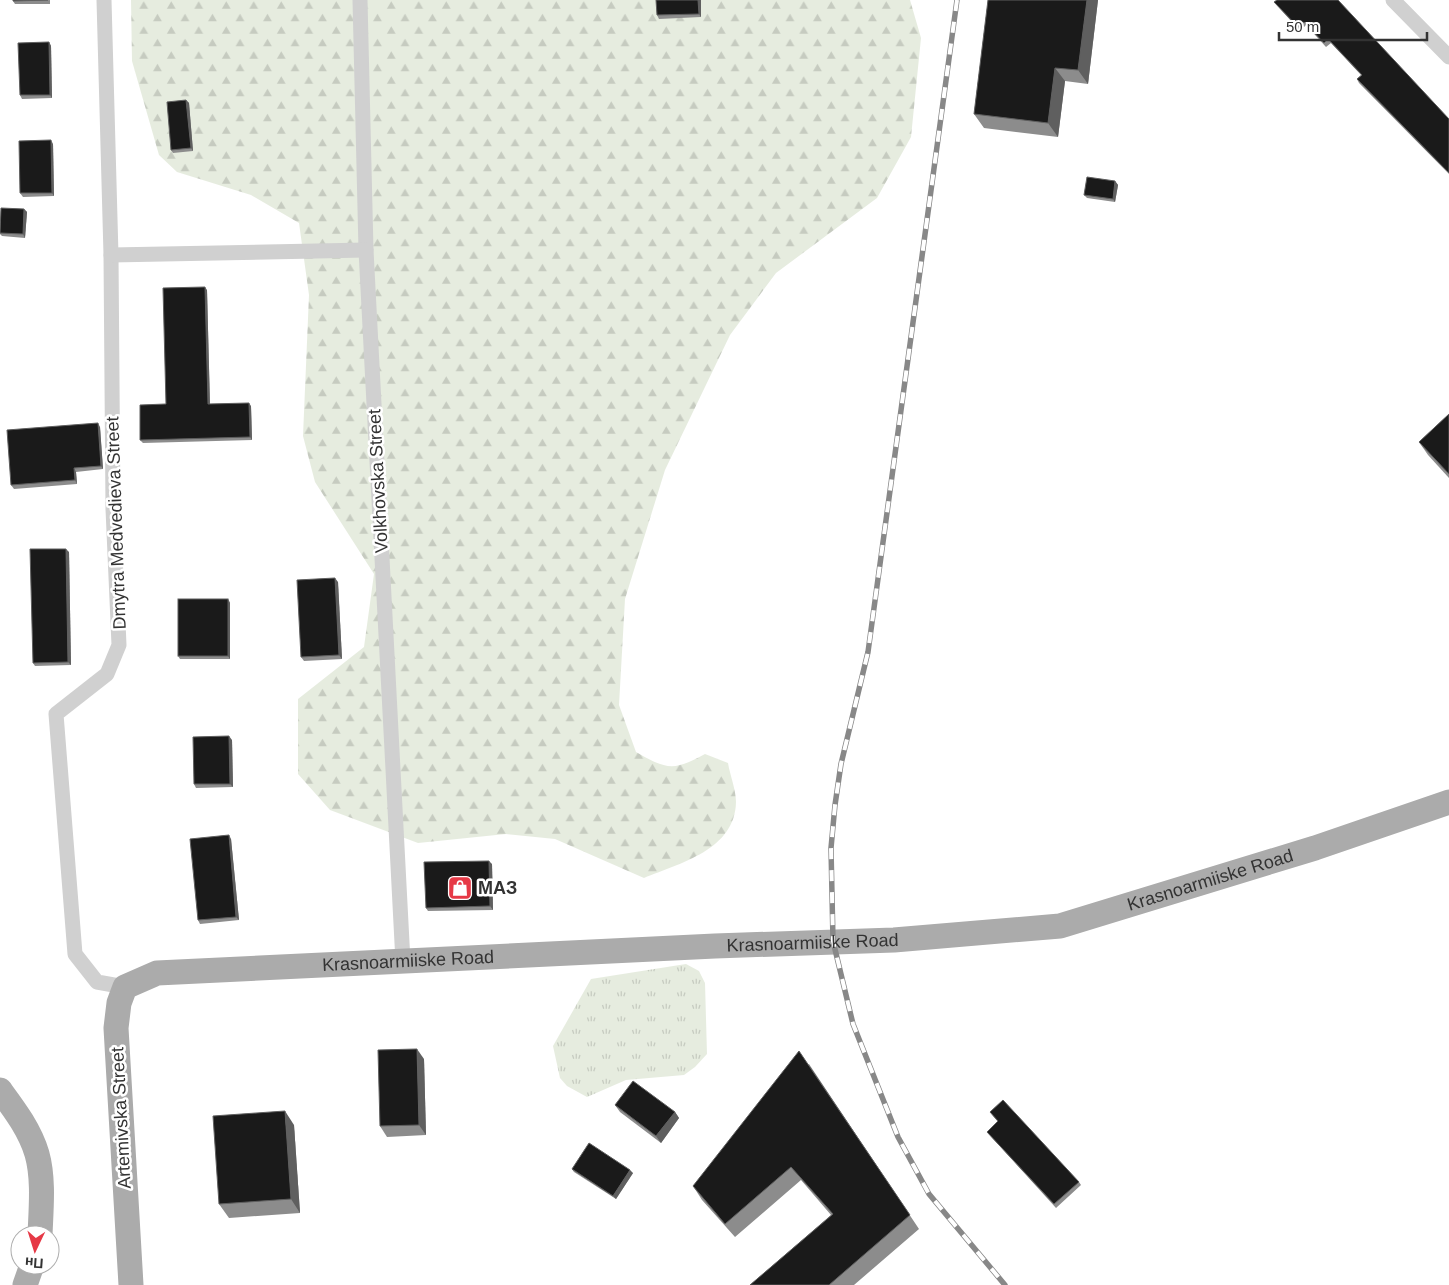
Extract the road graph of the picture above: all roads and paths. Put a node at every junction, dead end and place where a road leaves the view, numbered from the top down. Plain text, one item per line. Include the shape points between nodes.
1 (104, 0) edge
2 (360, 0) edge
3 (1393, 0) edge
4 (1449, 57) edge
5 (366, 250) junction
6 (111, 255) junction
7 (1449, 802) edge
8 (403, 962) junction
9 (126, 987) junction
10 (0, 1090) edge
11 (41, 1225) edge
12 (131, 1285) edge

1 - 6 street, Dmytra Medvedieva Street
2 - 5 street, Volkhovska Street
3 - 4 street
5 - 6 street
5 - 8 street, Volkhovska Street
6 - 9 street, Dmytra Medvedieva Street via 113,509 120,645 107,674 56,714 76,954 97,982
7 - 8 main road, Krasnoarmiiske Road via 1315,848 1060,926 894,940
8 - 9 main road, Krasnoarmiiske Road via 157,973
9 - 12 main road, Artemivska Street via 118,1003 116,1028
10 - 11 main road via 19,1116 37,1154 42,1202

